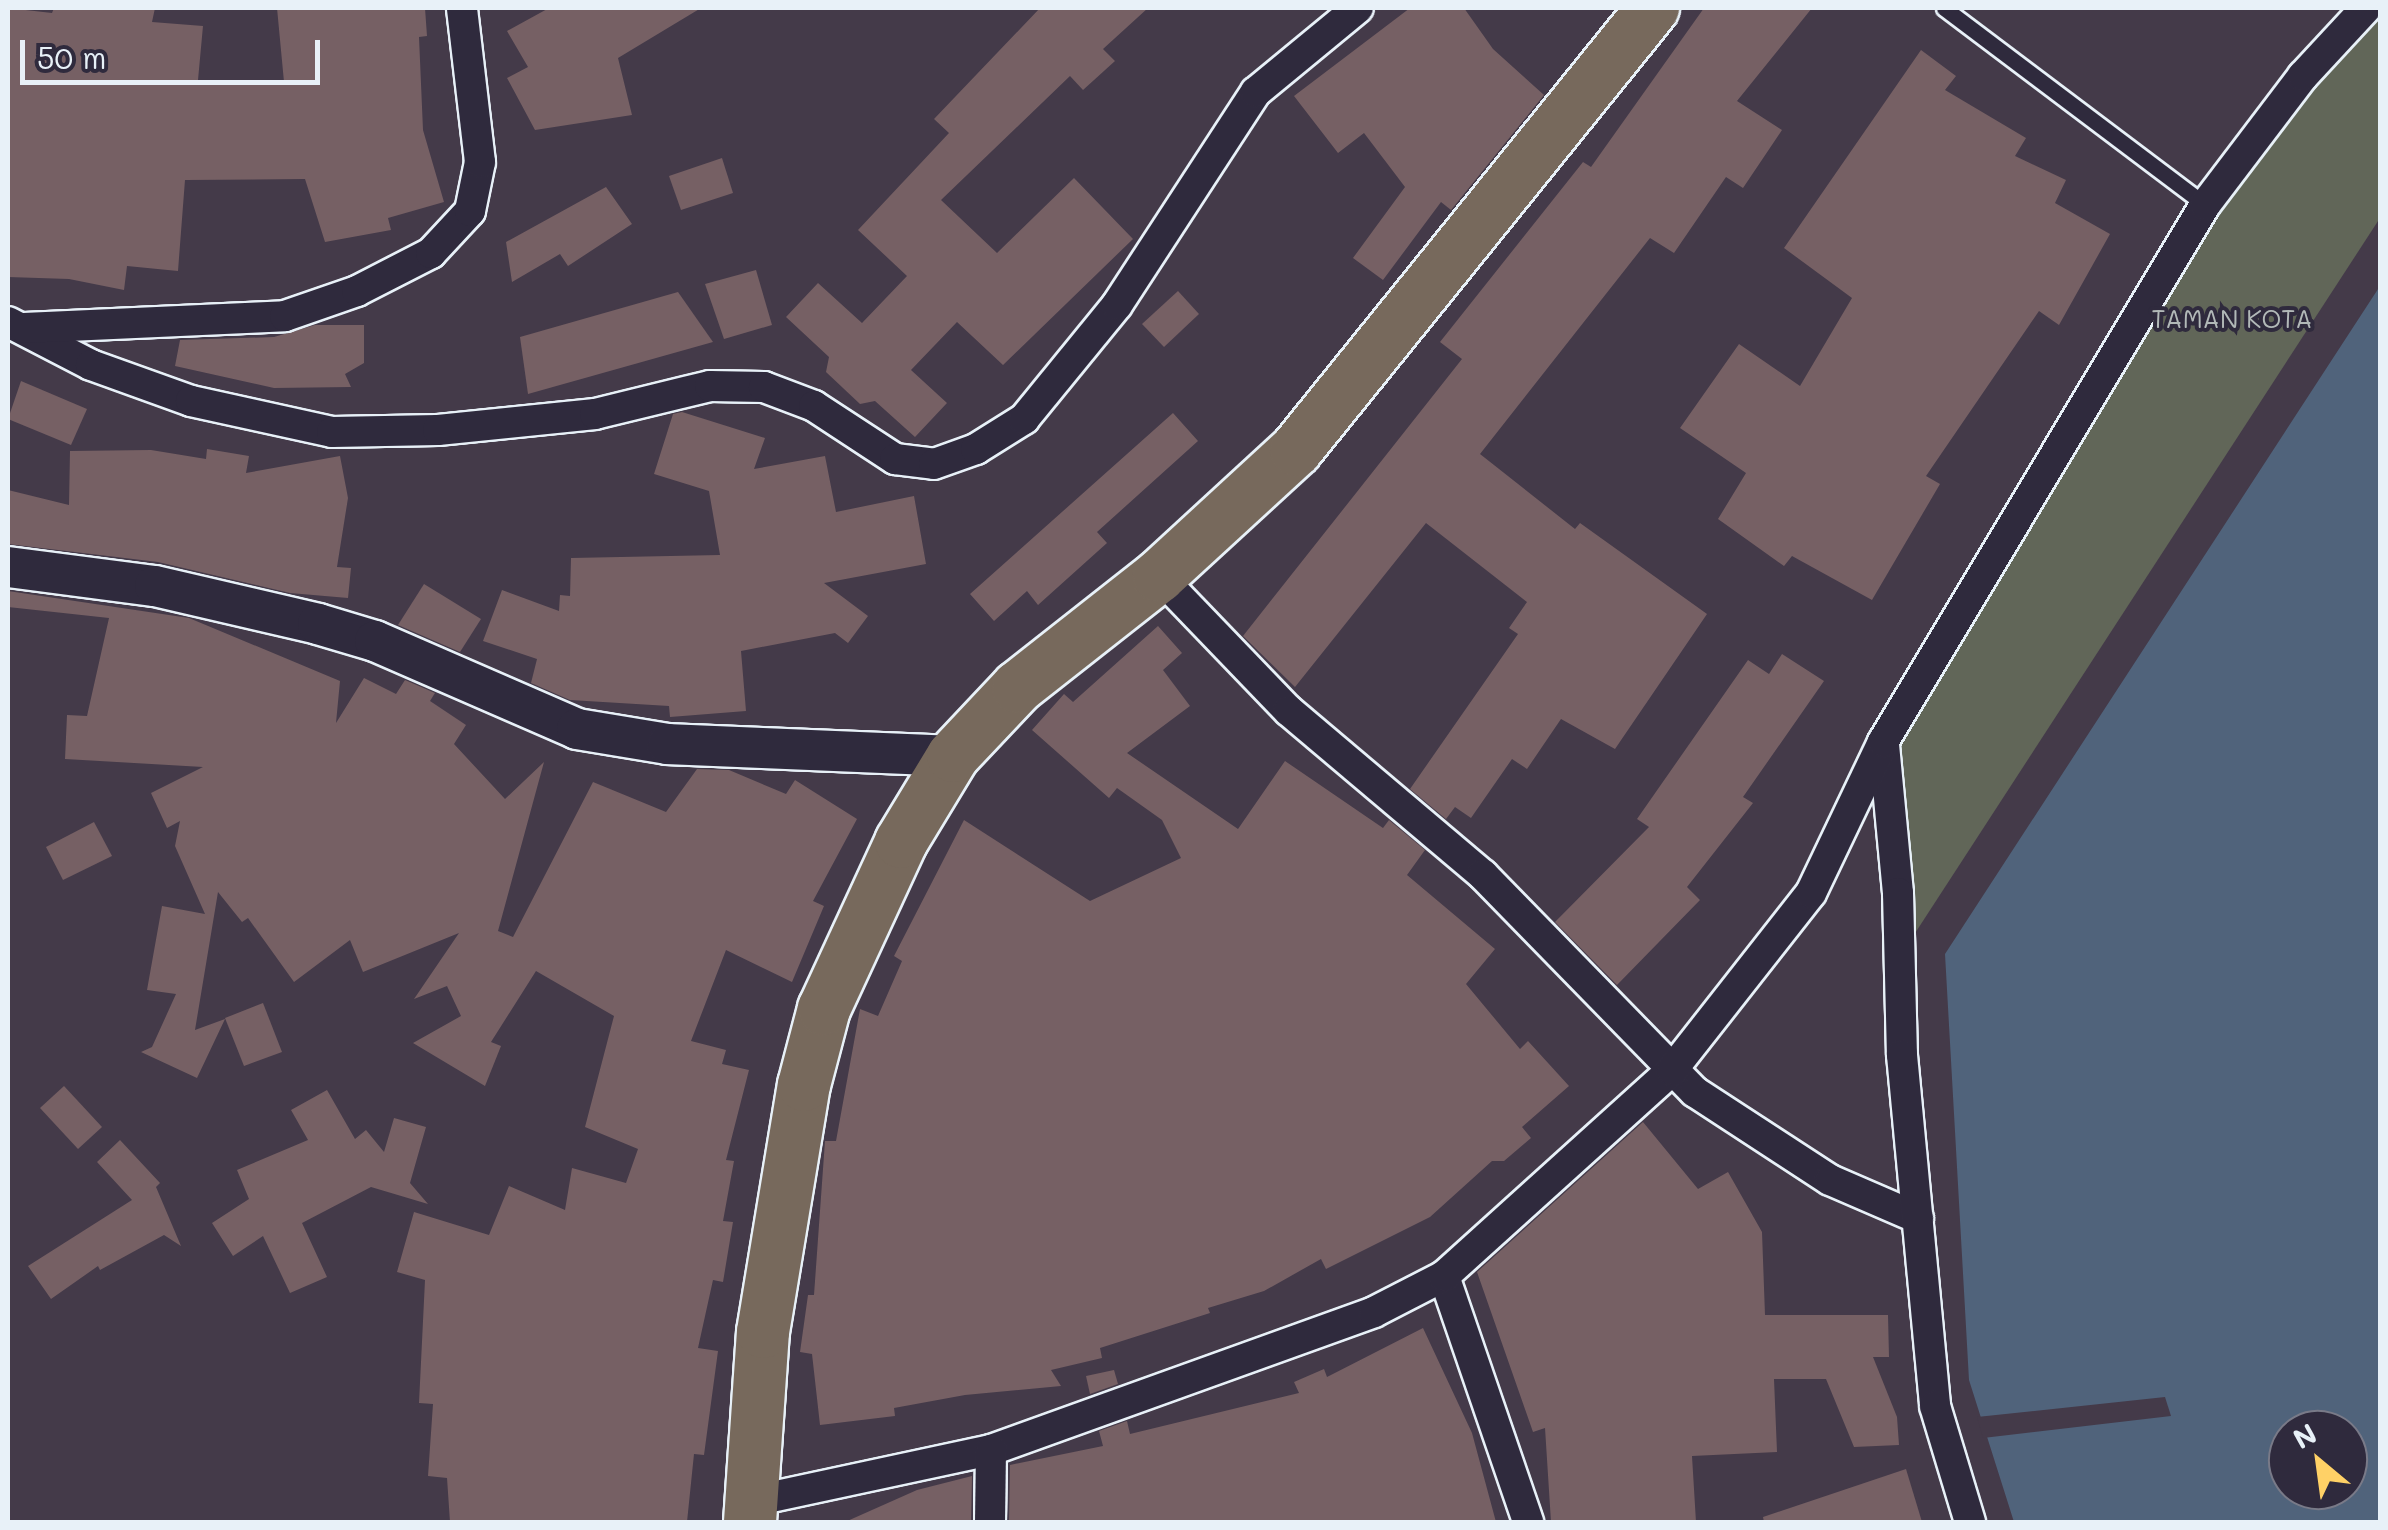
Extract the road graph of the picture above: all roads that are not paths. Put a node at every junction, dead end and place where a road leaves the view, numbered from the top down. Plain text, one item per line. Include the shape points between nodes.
1 (462, 8) edge
2 (1358, 8) edge
3 (1653, 8) edge
4 (1944, 8) edge
5 (2366, 8) edge
6 (2205, 206) junction
7 (16, 325) edge
8 (8, 568) edge
9 (1159, 576) junction
10 (1883, 742) junction
11 (954, 756) junction
12 (1672, 1070) junction
13 (1918, 1218) junction
14 (1444, 1276) junction
15 (990, 1450) junction
16 (752, 1512) edge
17 (990, 1522) edge
18 (1528, 1522) edge
19 (1970, 1522) edge

1 - 7 street via 480,162 470,211 432,253 285,316
2 - 7 street via 1256,92 1117,305 1024,418 976,449 934,464 896,459 814,406 764,387 710,386 595,414 438,430 332,432 191,401 91,364
3 - 9 highway via 1296,450
4 - 6 lane
5 - 6 street via 2303,76
6 - 10 street
8 - 11 street via 154,586 318,624 376,642 577,730 668,744
9 - 11 highway via 1031,675
9 - 12 street via 1289,711 1483,875
10 - 12 street via 1811,892
10 - 13 street
11 - 16 highway via 900,842 824,1009 788,1166 763,1332
12 - 13 street via 1735,1122 1830,1180
12 - 14 street
13 - 19 street via 1935,1406
14 - 15 street via 1296,1342
14 - 18 street
15 - 16 street
15 - 17 street

